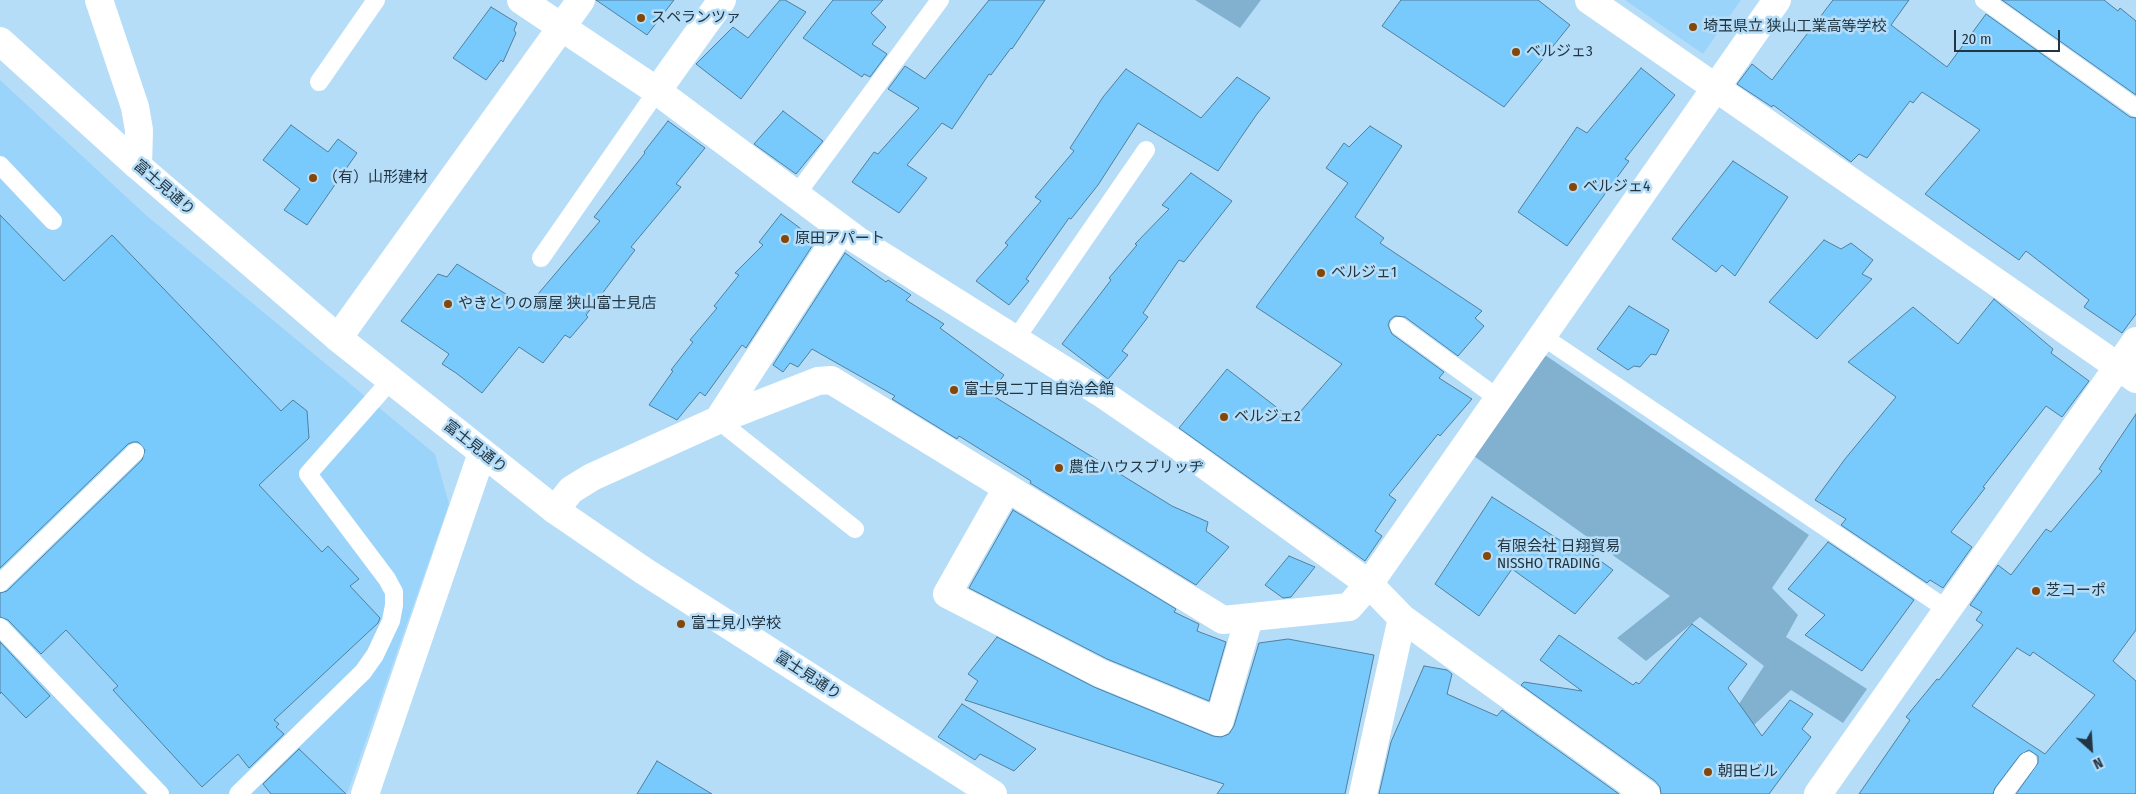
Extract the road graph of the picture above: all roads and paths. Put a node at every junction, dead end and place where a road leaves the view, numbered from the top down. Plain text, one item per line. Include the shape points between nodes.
1 (99, 0) edge
2 (376, 0) edge
3 (521, 0) edge
4 (581, 0) edge
5 (722, 0) edge
6 (940, 0) edge
7 (1589, 0) edge
8 (1777, 0) edge
9 (1984, 0) edge
10 (562, 27) junction
11 (0, 41) edge
12 (319, 82) dead end
13 (1716, 87) junction
14 (657, 91) junction
15 (2136, 108) edge
16 (1146, 150) dead end
17 (0, 165) edge
18 (138, 166) junction
19 (796, 195) junction
20 (53, 221) dead end
21 (842, 229) junction
22 (541, 258) dead end
23 (1399, 326) dead end
24 (1542, 336) junction
25 (338, 338) junction
26 (1015, 340) junction
27 (2136, 341) edge
28 (2127, 373) edge
29 (391, 380) junction
30 (1499, 399) junction
31 (718, 420) junction
32 (135, 452) dead end
33 (482, 453) junction
34 (1007, 488) junction
35 (555, 510) junction
36 (855, 529) dead end
37 (0, 583) edge
38 (1369, 584) junction
39 (1948, 610) junction
40 (1249, 618) junction
41 (1402, 618) junction
42 (0, 627) edge
43 (2028, 761) dead end
44 (967, 787) edge
45 (160, 794) edge
46 (238, 794) edge
47 (365, 794) edge
48 (994, 794) edge
49 (1363, 794) edge
50 (1646, 794) edge
51 (1818, 794) edge
52 (2003, 794) edge

1 - 18 street via 135,107 139,130
2 - 12 lane
3 - 10 street
4 - 10 street
5 - 14 street
6 - 19 lane
7 - 13 street
8 - 13 street
9 - 15 lane
10 - 14 street
10 - 25 street
11 - 18 street, 富士見通り
13 - 24 street
13 - 28 street
14 - 19 street
14 - 22 lane
16 - 26 lane
17 - 20 lane
18 - 25 street, 富士見通り
19 - 21 street
21 - 26 street
21 - 31 street
23 - 30 lane
24 - 30 street
24 - 39 lane
25 - 29 street, 富士見通り
26 - 38 street via 1169,439
27 - 28 street
28 - 39 street
29 - 33 street, 富士見通り
29 - 46 lane via 308,474 388,579 394,592 391,621 363,672
30 - 38 street
31 - 34 street via 818,381 831,380
31 - 35 street via 592,477 571,490
31 - 36 lane
32 - 37 lane
33 - 35 street, 富士見通り
33 - 47 street
34 - 40 street via 1222,620
34 - 40 street via 947,594 1100,673 1219,722
35 - 44 street, 富士見通り
38 - 40 street via 1348,607
38 - 41 street
39 - 51 street
41 - 49 street
41 - 50 street
42 - 45 lane
43 - 52 lane
44 - 48 street, 富士見通り

